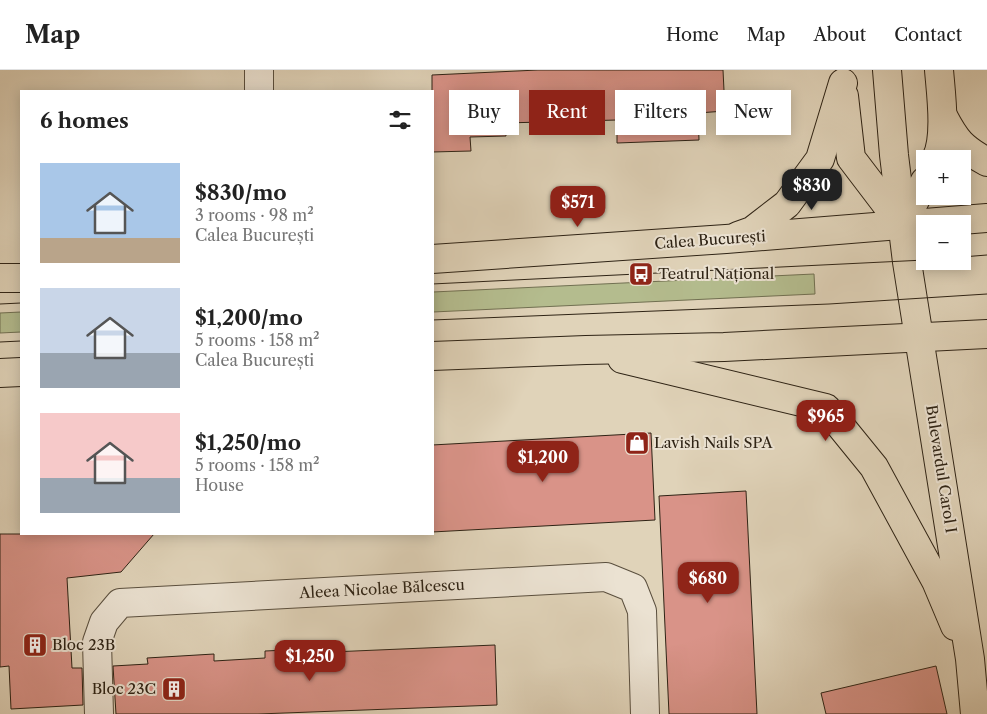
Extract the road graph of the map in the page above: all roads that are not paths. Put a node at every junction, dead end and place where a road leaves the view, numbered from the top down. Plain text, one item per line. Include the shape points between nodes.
1 (259, 70) edge
2 (887, 70) edge
3 (939, 70) edge
4 (842, 77) edge
5 (259, 90) edge
6 (943, 116) junction
7 (939, 150) edge
8 (987, 162) edge
9 (916, 198) edge
10 (987, 218) edge
11 (902, 225) junction
12 (726, 239) junction
13 (434, 259) edge
14 (0, 278) edge
15 (20, 278) edge
16 (987, 334) edge
17 (920, 337) junction
18 (586, 350) junction
19 (434, 356) edge
20 (20, 372) edge
21 (0, 373) edge
22 (970, 659) junction
23 (99, 714) edge
24 (645, 714) edge
25 (975, 714) edge

1 - 5 lane
2 - 11 main road
3 - 6 main road
4 - 11 main road, Bulevardul Carol I via 851,158
4 - 12 main road via 820,159 786,204 752,231
6 - 7 main road
6 - 8 main road via 956,139 969,152
9 - 11 main road
10 - 11 main road, Calea București
11 - 12 main road, Calea București
11 - 17 main road, Bulevardul Carol I
12 - 13 main road, Calea București
14 - 15 main road
16 - 17 main road
17 - 18 main road
17 - 22 main road, Bulevardul Carol I
18 - 19 main road
18 - 22 main road via 826,408 874,467 936,581
20 - 21 main road
22 - 25 main road, Bulevardul Carol I
23 - 24 lane, Aleea Nicolae Bălcescu via 97,642 104,622 120,603 606,577 633,588 642,611

